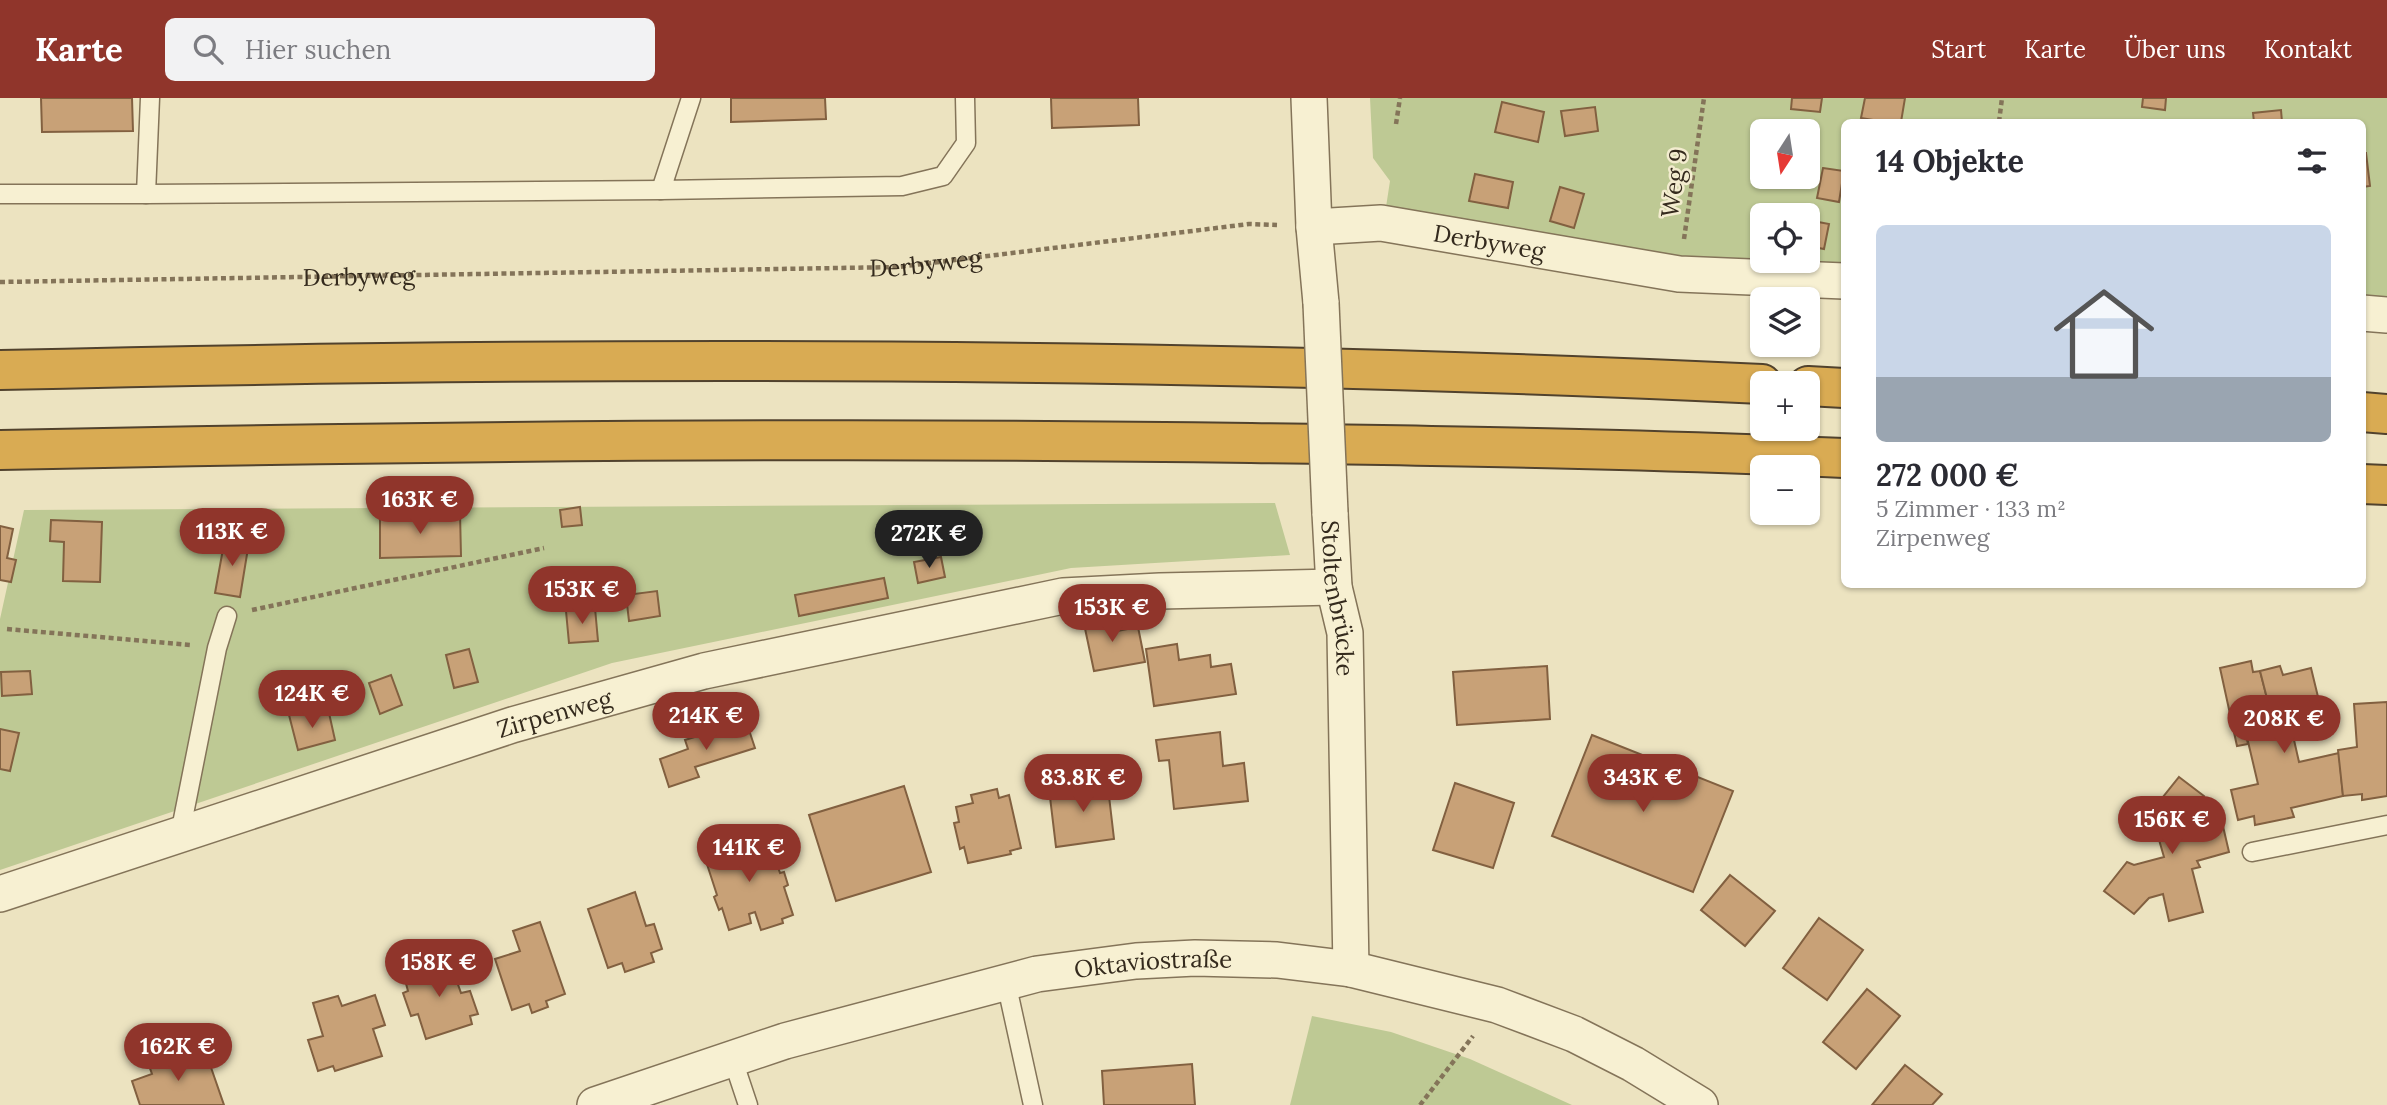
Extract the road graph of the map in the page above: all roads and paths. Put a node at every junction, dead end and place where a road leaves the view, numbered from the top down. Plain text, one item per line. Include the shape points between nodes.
1 (150, 98) edge
2 (691, 98) edge
3 (965, 98) edge
4 (1309, 98) edge
5 (1401, 98) edge
6 (1704, 98) edge
7 (2002, 98) edge
8 (1999, 119) edge
9 (1396, 124) dead end
10 (662, 190) junction
11 (0, 194) edge
12 (146, 194) junction
13 (1314, 227) junction
14 (1679, 274) junction
15 (1841, 281) edge
16 (0, 282) edge
17 (2366, 313) edge
18 (2387, 315) edge
19 (0, 370) edge
20 (1750, 383) edge
21 (1820, 387) edge
22 (1841, 388) edge
23 (2366, 412) edge
24 (2387, 414) edge
25 (0, 450) edge
26 (1841, 458) edge
27 (2366, 484) edge
28 (2387, 485) edge
29 (544, 548) dead end
30 (1334, 587) junction
31 (227, 616) joint
32 (7, 629) dead end
33 (217, 648) junction
34 (2387, 825) edge
35 (180, 834) junction
36 (2252, 852) dead end
37 (0, 894) edge
38 (1351, 968) junction
39 (1006, 982) junction
40 (1497, 1004) junction
41 (732, 1057) junction
42 (595, 1105) edge
43 (748, 1105) edge
44 (1033, 1105) edge
45 (1420, 1105) edge
46 (1700, 1105) edge

1 - 12 lane
2 - 10 lane
3 - 10 lane via 966,143 943,176 902,186
4 - 13 street, Stoltenbrücke
5 - 9 path
6 - 14 path, Weg 9
7 - 8 path
10 - 12 lane
11 - 12 lane
13 - 14 street, Derbyweg via 1381,223
13 - 16 path, Derbyweg via 1249,225 898,267
13 - 30 street, Stoltenbrücke, bridge
14 - 15 street, Derbyweg
17 - 18 street
19 - 20 highway via 300,363 1001,361 1413,369
21 - 22 highway
23 - 24 highway
25 - 26 highway via 305,443 995,439
27 - 28 highway
29 - 31 path
30 - 35 street, Zirpenweg via 1063,596 704,671 512,725
30 - 38 street, Stoltenbrücke via 1345,633
31 - 33 lane
32 - 33 path
33 - 35 lane
34 - 36 lane
35 - 37 street, Zirpenweg
38 - 39 street, Oktaviostraße via 1195,958 1037,974
38 - 40 street, Oktaviostraße
39 - 41 street, Oktaviostraße
39 - 44 lane
40 - 45 path
40 - 46 street, Oktaviostraße via 1574,1034
41 - 42 street, Oktaviostraße
41 - 43 lane

